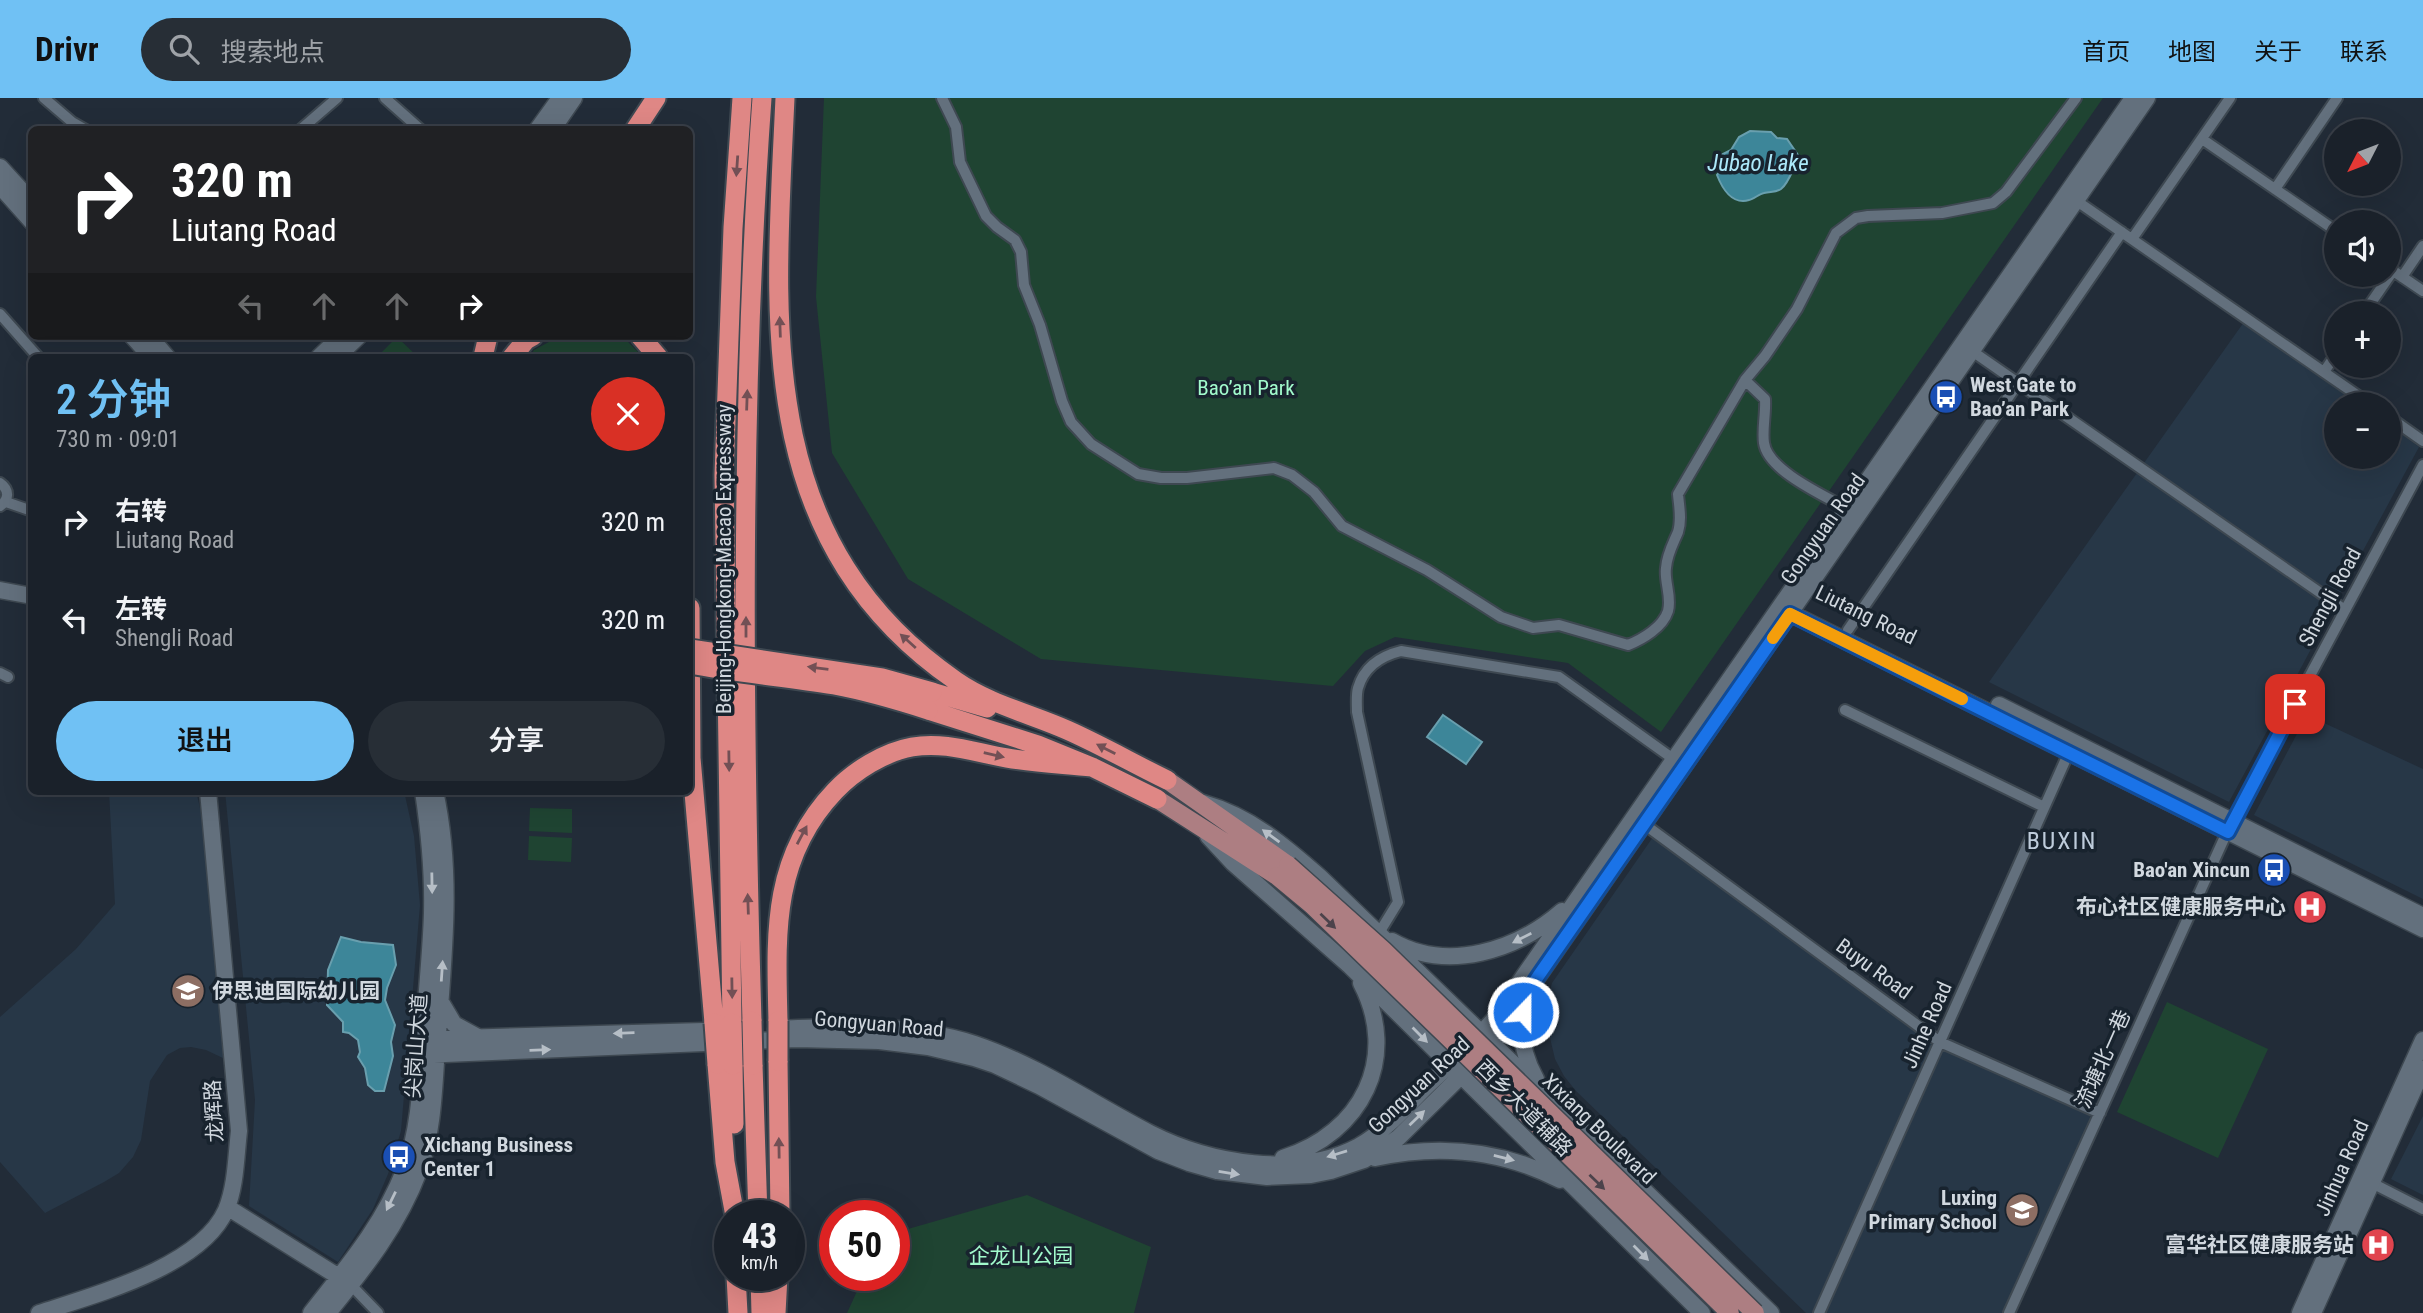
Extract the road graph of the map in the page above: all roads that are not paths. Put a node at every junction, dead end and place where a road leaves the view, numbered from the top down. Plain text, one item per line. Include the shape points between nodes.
1 (44, 98) edge
2 (384, 98) edge
3 (560, 98) edge
4 (573, 98) edge
5 (656, 98) edge
6 (742, 98) edge
7 (762, 98) edge
8 (785, 98) edge
9 (942, 98) edge
10 (2076, 98) edge
11 (2133, 98) edge
12 (2147, 98) edge
13 (2230, 98) edge
14 (2337, 98) edge
15 (334, 99) edge
16 (79, 126) edge
17 (304, 126) edge
18 (416, 126) edge
19 (540, 126) edge
20 (555, 126) edge
21 (638, 126) edge
22 (2202, 138) junction
23 (0, 167) edge
24 (0, 186) edge
25 (2275, 189) junction
26 (2071, 197) junction
27 (28, 198) edge
28 (28, 218) edge
29 (2324, 223) edge
30 (2122, 232) junction
31 (2133, 239) junction
32 (2423, 246) edge
33 (2401, 266) edge
34 (2401, 276) edge
35 (2384, 287) edge
36 (2423, 291) edge
37 (2373, 301) edge
38 (0, 314) edge
39 (136, 340) edge
40 (152, 340) edge
41 (337, 340) edge
42 (355, 340) edge
43 (526, 340) edge
44 (643, 340) edge
45 (1972, 351) junction
46 (35, 354) edge
47 (148, 354) edge
48 (164, 354) edge
49 (322, 354) edge
50 (340, 354) edge
51 (514, 354) edge
52 (655, 354) edge
53 (2324, 372) edge
54 (2333, 378) edge
55 (1745, 380) junction
56 (2018, 383) junction
57 (2353, 392) edge
58 (2401, 425) edge
59 (2423, 441) edge
60 (2423, 465) edge
61 (0, 483) edge
62 (3, 504) edge
63 (1848, 509) junction
64 (28, 510) edge
65 (0, 590) edge
66 (28, 595) edge
67 (1789, 607) junction
68 (2346, 610) junction
69 (1848, 630) junction
70 (693, 649) edge
71 (693, 665) edge
72 (930, 701) junction
73 (1845, 710) dead end
74 (1069, 731) junction
75 (2069, 752) junction
76 (1679, 763) junction
77 (1092, 767) junction
78 (693, 771) edge
79 (1167, 780) joint
80 (208, 795) edge
81 (423, 795) edge
82 (436, 795) edge
83 (1157, 799) joint
84 (1198, 801) junction
85 (2045, 807) junction
86 (1193, 820) junction
87 (1644, 824) junction
88 (2230, 827) junction
89 (1283, 870) junction
90 (1578, 898) junction
91 (2423, 916) edge
92 (2423, 929) edge
93 (1379, 933) junction
94 (1350, 966) junction
95 (1415, 969) junction
96 (1529, 990) junction
97 (1380, 996) junction
98 (440, 1001) junction
99 (733, 1022) junction
100 (482, 1038) junction
101 (1487, 1038) junction
102 (2423, 1040) edge
103 (1940, 1042) junction
104 (430, 1047) junction
105 (471, 1053) junction
106 (2423, 1069) edge
107 (1455, 1070) junction
108 (435, 1092) junction
109 (1554, 1103) junction
110 (2100, 1113) junction
111 (1533, 1147) junction
112 (1364, 1160) junction
113 (1266, 1163) junction
114 (2366, 1180) junction
115 (1575, 1188) junction
116 (734, 1200) edge
117 (757, 1200) edge
118 (780, 1200) edge
119 (227, 1207) junction
120 (2423, 1209) edge
121 (345, 1281) junction
122 (737, 1291) edge
123 (760, 1291) edge
124 (777, 1291) edge
125 (39, 1313) edge
126 (311, 1313) edge
127 (328, 1313) edge
128 (378, 1313) edge
129 (738, 1313) edge
130 (761, 1313) edge
131 (776, 1313) edge
132 (1702, 1313) edge
133 (1731, 1313) edge
134 (1755, 1313) edge
135 (1771, 1313) edge
136 (1819, 1313) edge
137 (2009, 1313) edge
138 (2300, 1313) edge
139 (2313, 1313) edge

1 - 16 street
2 - 18 street
3 - 19 main road
4 - 20 main road
5 - 21 highway
6 -> 99 highway, Beijing-Hongkong-Macao Expressway via 724,475
99 -> 7 highway, Beijing-Hongkong-Macao Expressway via 748,883 745,475 752,235
74 -> 8 highway via 983,696 929,660 869,603 829,541 801,472 781,358
9 - 55 street via 956,127 960,162 986,216 1015,240 1021,252 1024,285 1062,401 1071,422 1090,444 1138,474 1161,478 1274,468 1292,475 1314,492 1342,526 1436,575 1501,617 1533,628 1559,625 1628,645 1654,630 1668,612 1665,570 1681,516 1678,494
10 - 55 street via 1993,203 1942,213 1868,215 1845,225 1836,233 1797,309
11 - 26 main road, Gongyuan Road
12 - 26 main road, Gongyuan Road
13 - 22 street
14 - 25 street
15 - 17 street
22 - 25 street
22 - 31 street
23 - 27 main road
24 - 28 main road
25 - 29 street
26 - 30 street
26 - 45 main road, Gongyuan Road
26 - 63 main road, Gongyuan Road
30 - 31 street
30 - 56 street
31 - 53 street
32 - 33 street
34 - 36 street
35 - 37 street
38 - 46 street
39 - 47 main road
40 - 48 main road
41 - 49 main road
42 - 50 main road
43 - 51 highway
44 - 52 highway
45 - 56 street
45 - 67 main road, Gongyuan Road
54 - 57 street
55 - 63 street via 1765,399 1764,443 1778,467
56 - 68 street
56 - 69 street
58 - 59 street
60 - 68 street, Shengli Road
61 - 62 street via 7,491
62 - 64 street
63 - 67 main road, Gongyuan Road
65 - 66 main road
67 - 69 main road, Liutang Road
67 - 75 main road, Liutang Road
67 - 76 main road, Gongyuan Road
68 - 88 street, Shengli Road
69 - 88 main road, Liutang Road
72 -> 70 highway, bridge via 882,678
71 - 72 highway, bridge
72 - 74 highway
72 - 77 highway
73 - 85 street
79 -> 74 highway
75 - 85 street, Jinhe Road
75 - 88 main road, Liutang Road
76 - 87 main road, Gongyuan Road
76 - 90 main road, Gongyuan Road
76 - 93 street via 1559,677 1401,651 1384,655 1370,667 1358,688 1357,712 1398,902
77 - 83 highway
118 -> 77 highway, bridge via 777,955 784,885 804,830 822,805 863,768 912,747 942,746
78 - 99 highway
79 - 84 main road
80 - 119 main road, 龙辉路 via 239,1131
81 -> 104 main road, 尖岗山大道 via 432,892
98 -> 82 main road, 尖岗山大道 via 446,899
83 - 86 main road
84 - 89 main road
93 -> 84 main road via 1269,834
85 - 103 street, Jinhe Road
86 - 89 main road
86 - 94 main road, 西乡大道辅路 via 1233,863
87 - 96 main road, Gongyuan Road
87 - 103 street, Buyu Road
88 - 91 main road, Liutang Road
88 - 92 main road, Liutang Road
88 - 110 street, 流塘北一巷
89 -> 133 main road, Xixiang Boulevard, bridge via 1312,905
89 - 134 main road, Xixiang Boulevard, bridge via 1383,950
90 -> 93 main road via 1532,933 1482,953 1448,956 1418,952
90 - 101 main road, Gongyuan Road via 1494,1019
93 - 95 main road
94 - 97 main road, 西乡大道辅路
94 - 113 main road via 1369,999 1378,1034 1368,1085 1353,1111 1333,1131 1306,1149
95 - 97 main road via 1419,987 1409,1000 1392,1003
95 - 101 main road
96 - 101 main road, Gongyuan Road
96 - 109 main road via 1523,1012 1524,1051 1538,1084
97 -> 107 main road, 西乡大道辅路
98 - 100 main road via 454,1024
98 - 104 main road, 尖岗山大道
99 - 116 highway, bridge via 725,1065
99 - 117 highway, bridge via 753,1065
100 - 104 main road, Gongyuan Road
113 -> 100 main road, Gongyuan Road via 1219,1158 1178,1146 1009,1058 920,1031 835,1025
101 - 107 main road, Gongyuan Road
101 - 109 main road
102 - 114 main road, Jinhua Road
103 - 110 street, Buyu Road
103 - 136 street, Jinhe Road
104 - 105 main road, Gongyuan Road
104 - 108 main road, 尖岗山大道
104 -> 121 main road, 尖岗山大道 via 405,1169
105 - 108 main road via 448,1069
105 -> 112 main road, Gongyuan Road via 797,1039 904,1043 995,1065 1158,1151 1204,1168 1251,1177 1288,1177 1331,1171
106 - 114 main road, Jinhua Road
107 - 111 main road, 西乡大道辅路
112 -> 107 main road, Gongyuan Road via 1398,1138
107 -> 113 main road, Gongyuan Road via 1359,1146 1312,1160
108 - 121 main road, 尖岗山大道 via 415,1182 389,1233
109 - 111 main road via 1533,1116 1528,1129
109 - 135 main road
110 - 137 street, 流塘北一巷
111 - 115 main road, 西乡大道辅路
112 -> 115 main road via 1422,1150 1470,1152 1519,1162
114 - 120 street
114 - 138 main road, Jinhua Road
114 - 139 main road, Jinhua Road
115 -> 132 main road, 西乡大道辅路
119 - 121 main road
119 - 125 main road, 龙辉路 via 205,1237 158,1270
121 - 126 main road
121 - 127 main road
121 - 128 street
122 - 129 highway
123 - 130 highway
124 - 131 highway

